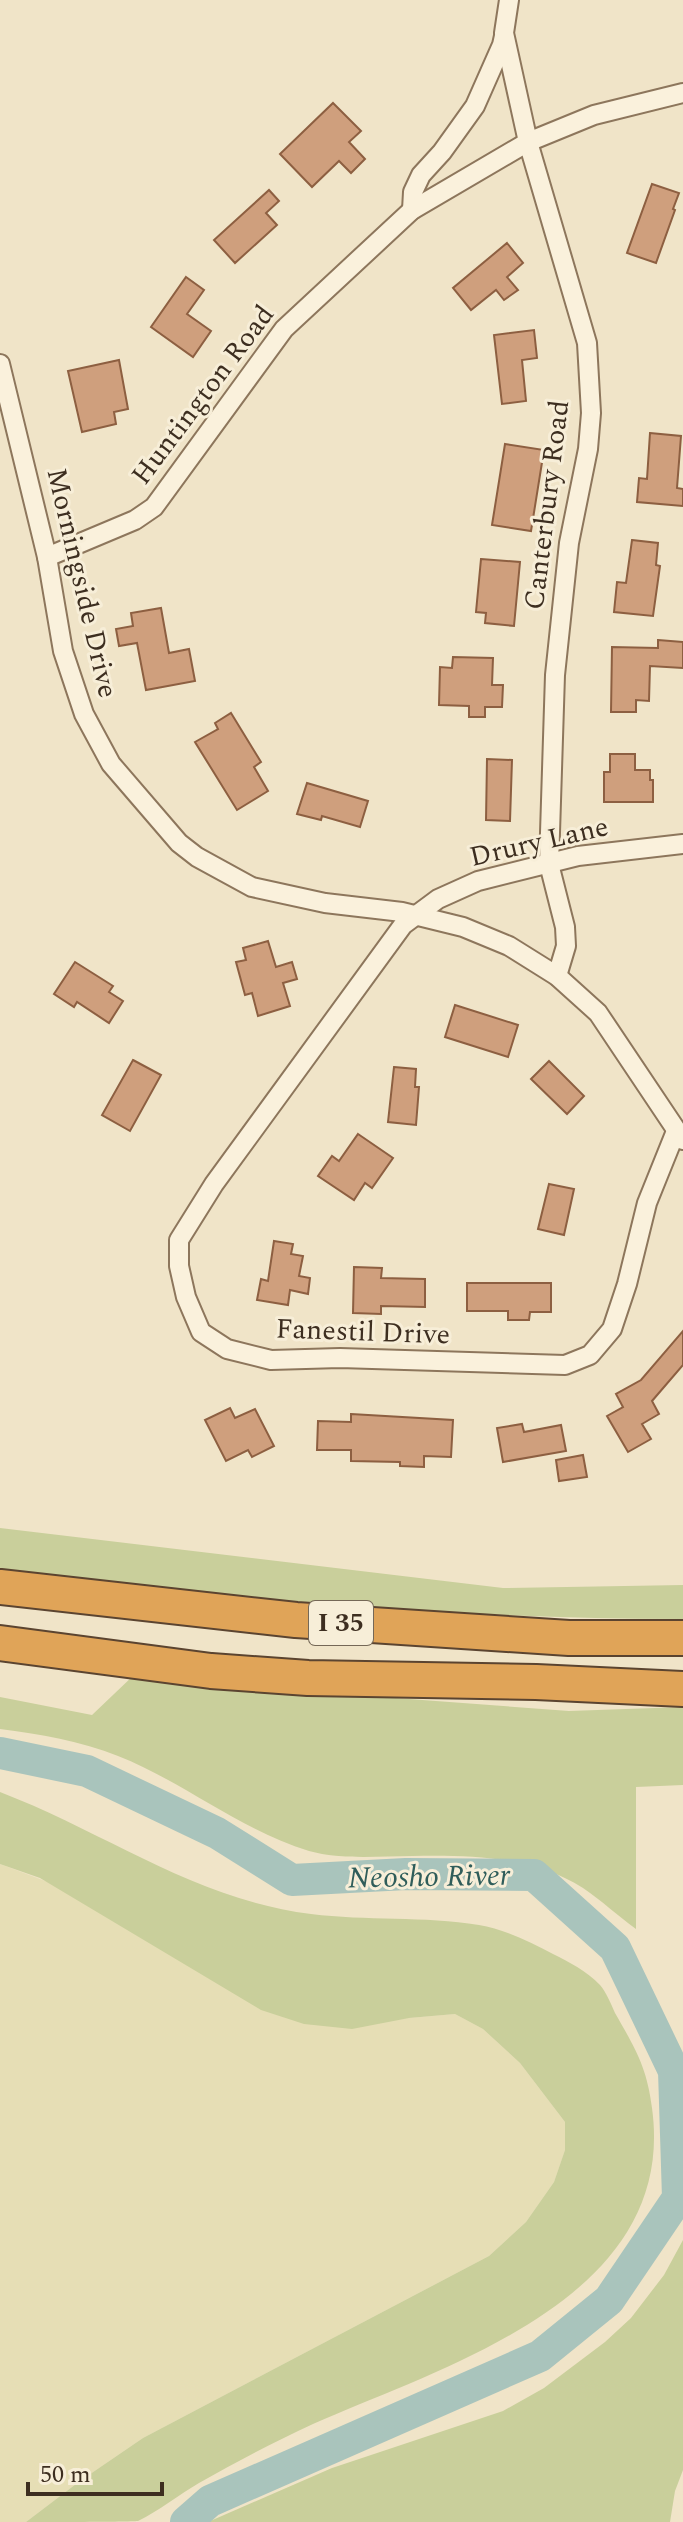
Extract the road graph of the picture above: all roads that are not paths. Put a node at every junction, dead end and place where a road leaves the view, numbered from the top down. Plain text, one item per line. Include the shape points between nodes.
1 (509, 0) edge
2 (504, 33) junction
3 (683, 93) edge
4 (528, 142) junction
5 (412, 210) junction
6 (0, 364) edge
7 (47, 557) junction
8 (683, 844) edge
9 (549, 864) junction
10 (416, 916) junction
11 (557, 976) junction
12 (680, 1136) edge
13 (0, 1587) edge
14 (683, 1638) edge
15 (0, 1643) edge
16 (683, 1689) edge

1 - 2 street, Canterbury Road
2 - 4 street, Canterbury Road
2 - 5 street via 475,106 421,175
3 - 4 street, Huntington Road via 594,115
4 - 5 street, Huntington Road
4 - 9 street, Canterbury Road via 587,343 591,413 569,543 555,675
5 - 7 street, Huntington Road via 284,329 154,507
6 - 7 street, Morningside Drive
7 - 10 street, Morningside Drive via 63,651 84,714 111,764 179,843 252,887
8 - 9 street, Drury Lane
9 - 10 street, Drury Lane via 478,881
9 - 11 street, Canterbury Road via 565,927 564,959
10 - 11 street, Morningside Drive via 509,946
10 - 12 street, Fanestil Drive via 403,925 179,1240 186,1297 201,1332 227,1349 271,1360 565,1365 590,1355 612,1329 647,1203
11 - 12 street, Morningside Drive via 598,1013
13 - 14 highway, I 35 via 296,1620 569,1638
15 - 16 highway, I 35 via 308,1678

